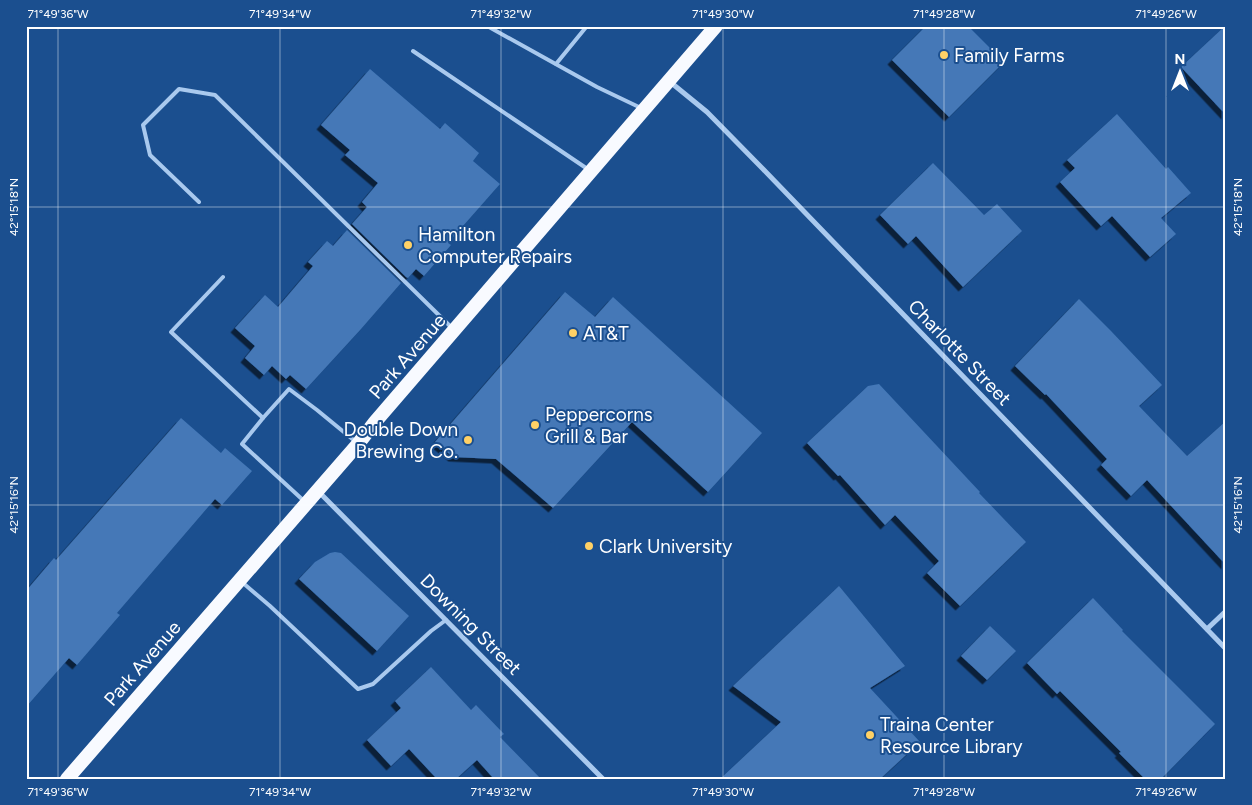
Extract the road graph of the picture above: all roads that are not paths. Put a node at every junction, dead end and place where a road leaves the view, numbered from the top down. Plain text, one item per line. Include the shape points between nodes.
1 (490, 26) edge
2 (587, 26) edge
3 (716, 26) edge
4 (413, 51) dead end
5 (556, 64) junction
6 (669, 81) junction
7 (644, 110) junction
8 (591, 171) junction
9 (199, 202) dead end
10 (222, 277) dead end
11 (454, 330) junction
12 (263, 418) junction
13 (358, 444) junction
14 (317, 490) junction
15 (306, 502) junction
16 (239, 579) junction
17 (1226, 611) edge
18 (446, 620) junction
19 (1207, 629) junction
20 (1226, 649) edge
21 (67, 779) edge
22 (603, 779) edge

1 - 5 lane
2 - 5 lane
3 - 6 highway, Park Avenue
4 - 8 lane
5 - 7 lane
6 - 7 highway, Park Avenue
6 - 19 street, Charlotte Street via 707,112 743,148
7 - 8 highway, Park Avenue
8 - 11 highway, Park Avenue
9 - 11 lane via 150,155 143,125 179,89 215,95
10 - 12 lane via 172,332
11 - 13 highway, Park Avenue
12 - 13 lane via 289,389
12 - 15 lane via 242,444
13 - 14 highway, Park Avenue
14 - 15 highway, Park Avenue
14 - 18 street, Downing Street
15 - 16 highway, Park Avenue
16 - 18 lane via 358,690 373,684
16 - 21 highway, Park Avenue
17 - 19 street
18 - 22 street, Downing Street
19 - 20 street, Charlotte Street

